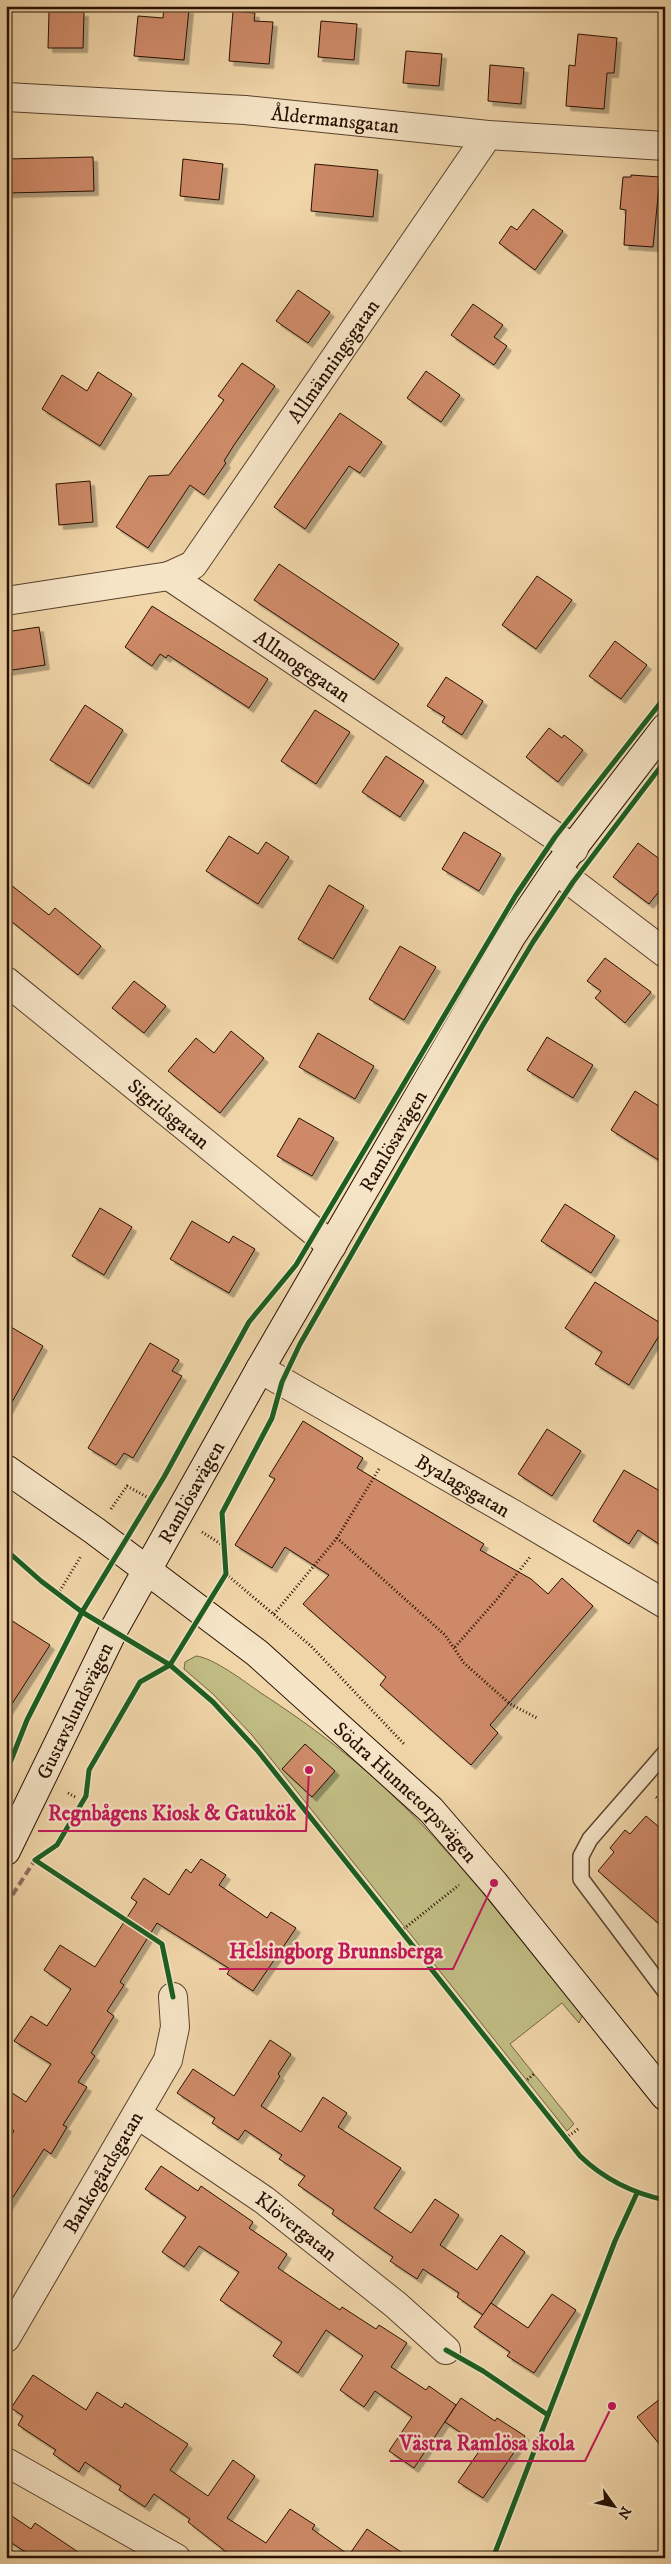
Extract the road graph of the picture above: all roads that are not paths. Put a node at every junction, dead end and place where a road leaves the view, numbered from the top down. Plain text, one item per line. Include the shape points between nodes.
1 (6, 97) edge
2 (488, 135) junction
3 (665, 146) edge
4 (169, 576) junction
5 (6, 601) edge
6 (665, 728) edge
7 (574, 849) junction
8 (556, 870) junction
9 (665, 953) edge
10 (6, 981) edge
11 (332, 1246) junction
12 (260, 1369) junction
13 (6, 1469) edge
14 (148, 1571) junction
15 (665, 1604) edge
16 (665, 1753) edge
17 (6, 1851) edge
18 (665, 1990) edge
19 (173, 1997) dead end
20 (665, 2096) edge
21 (137, 2114) junction
22 (6, 2338) edge
23 (446, 2350) dead end
24 (6, 2462) edge
25 (176, 2558) edge

1 - 2 street, Åldermansgatan via 245,110
2 - 3 street, Åldermansgatan
2 - 4 street, Allmänningsgatan via 193,565
4 - 5 street
4 - 7 street, Allmogegatan
6 - 7 street, Ramlösavägen
7 - 8 street, Ramlösavägen
8 - 9 street
8 - 11 street, Ramlösavägen via 512,938
10 - 11 street, Sigridsgatan
11 - 12 street, Ramlösavägen
12 - 14 street, Ramlösavägen
12 - 15 street, Byalagsgatan
13 - 14 street, Södra Hunnetorpsvägen
14 - 17 street, Gustavslundsvägen via 114,1630
14 - 20 street, Södra Hunnetorpsvägen via 257,1653 431,1810 494,1883
16 - 18 lane via 590,1839 581,1856 582,1879
19 - 21 street, Bankogårdsgatan via 175,2026 168,2060
21 - 22 street, Bankogårdsgatan
21 - 23 street, Klövergatan via 264,2200 396,2305
24 - 25 street

